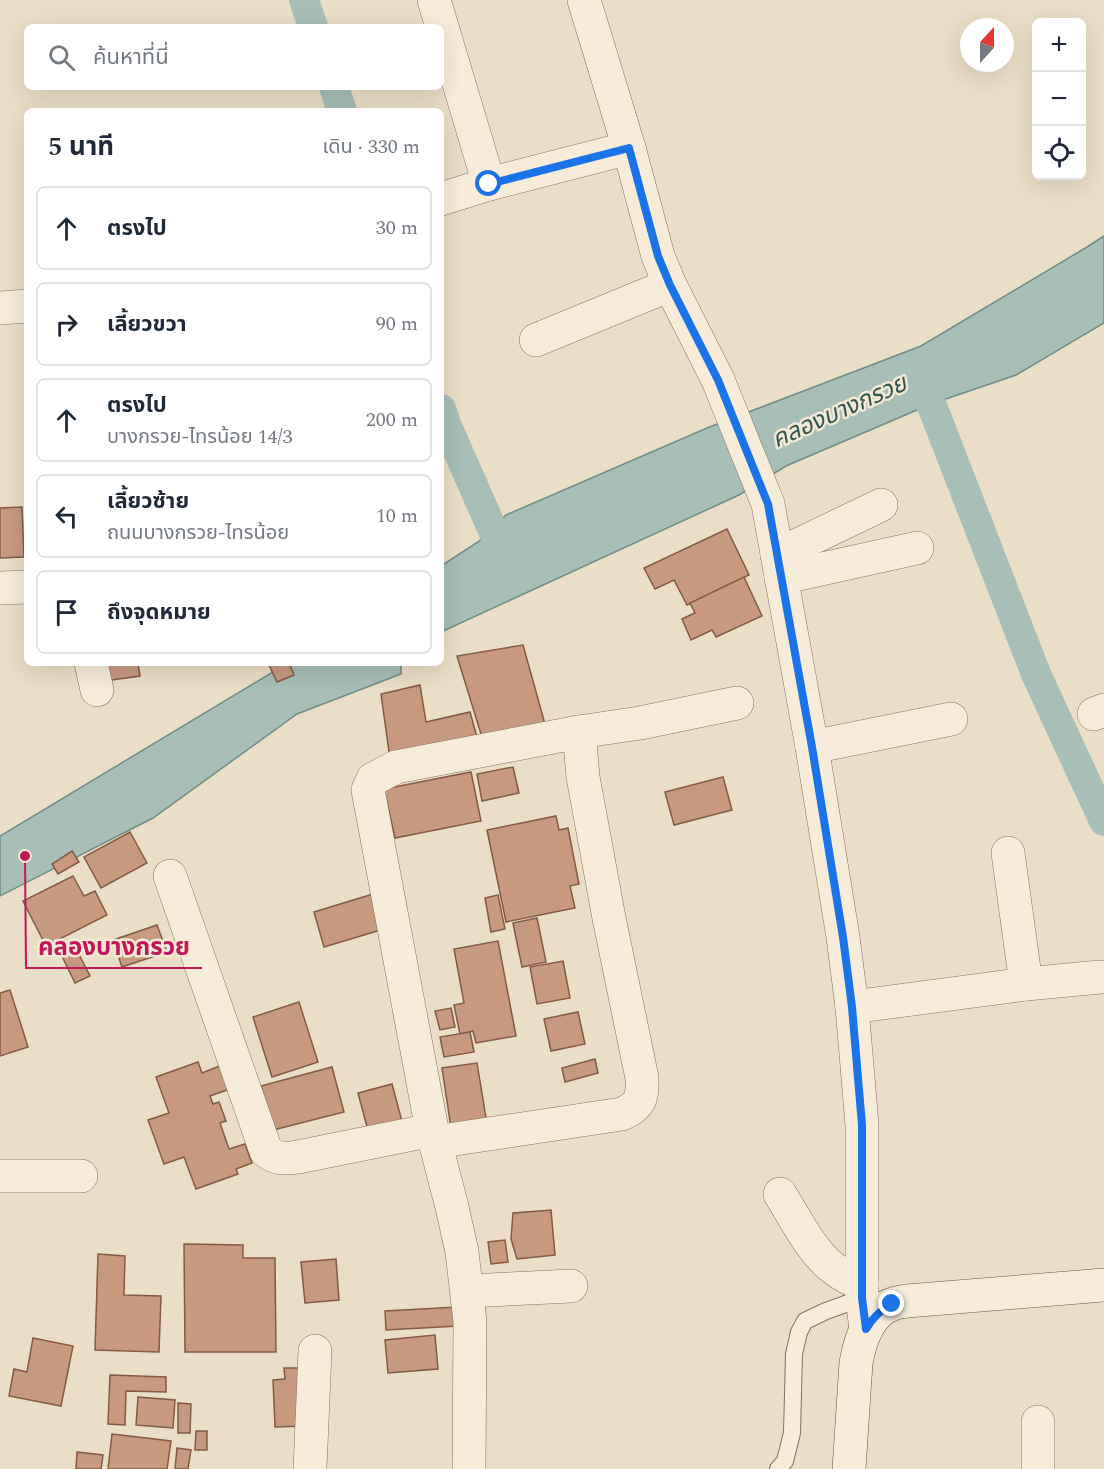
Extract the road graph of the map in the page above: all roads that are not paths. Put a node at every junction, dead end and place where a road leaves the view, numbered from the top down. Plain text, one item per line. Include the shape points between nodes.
1 (434, 0) edge
2 (584, 0) edge
3 (441, 24) edge
4 (444, 33) edge
5 (629, 148) junction
6 (489, 184) junction
7 (444, 198) edge
8 (670, 285) junction
9 (24, 306) edge
10 (0, 308) edge
11 (536, 340) dead end
12 (881, 505) dead end
13 (916, 548) dead end
14 (779, 566) junction
15 (24, 587) edge
16 (0, 588) edge
17 (737, 704) dead end
18 (951, 719) dead end
19 (579, 732) junction
20 (812, 747) junction
21 (1008, 853) dead end
22 (170, 876) dead end
23 (1101, 977) dead end
24 (1026, 984) junction
25 (852, 1007) junction
26 (433, 1136) junction
27 (0, 1176) edge
28 (81, 1176) dead end
29 (780, 1194) dead end
30 (1104, 1285) edge
31 (571, 1286) dead end
32 (468, 1291) junction
33 (863, 1304) junction
34 (315, 1351) dead end
35 (1038, 1422) dead end
36 (310, 1469) edge
37 (470, 1469) edge
38 (778, 1469) edge
39 (849, 1469) edge
40 (1038, 1469) edge

1 - 3 street
2 - 5 street
4 - 6 street
5 - 6 street
5 - 8 street via 658,256
6 - 7 street
8 - 11 street
8 - 14 street via 718,380 768,504
9 - 10 street
12 - 14 street
13 - 14 street
14 - 20 street
15 - 16 street
17 - 19 street
18 - 20 street
19 - 26 street via 396,767 373,779 368,790
19 - 26 street via 583,777 642,1078 640,1100 634,1109 622,1114
20 - 25 street
21 - 24 street
22 - 26 street via 266,1151 283,1159
23 - 24 street
24 - 25 street
25 - 33 street via 862,1125
26 - 32 street
27 - 28 street
29 - 33 street via 812,1245 847,1278
30 - 33 street via 900,1302 874,1317
31 - 32 street
32 - 37 street
33 - 38 lane via 826,1311 805,1321 799,1332 794,1354 792,1433 785,1461
33 - 39 street
34 - 36 street
35 - 40 street

